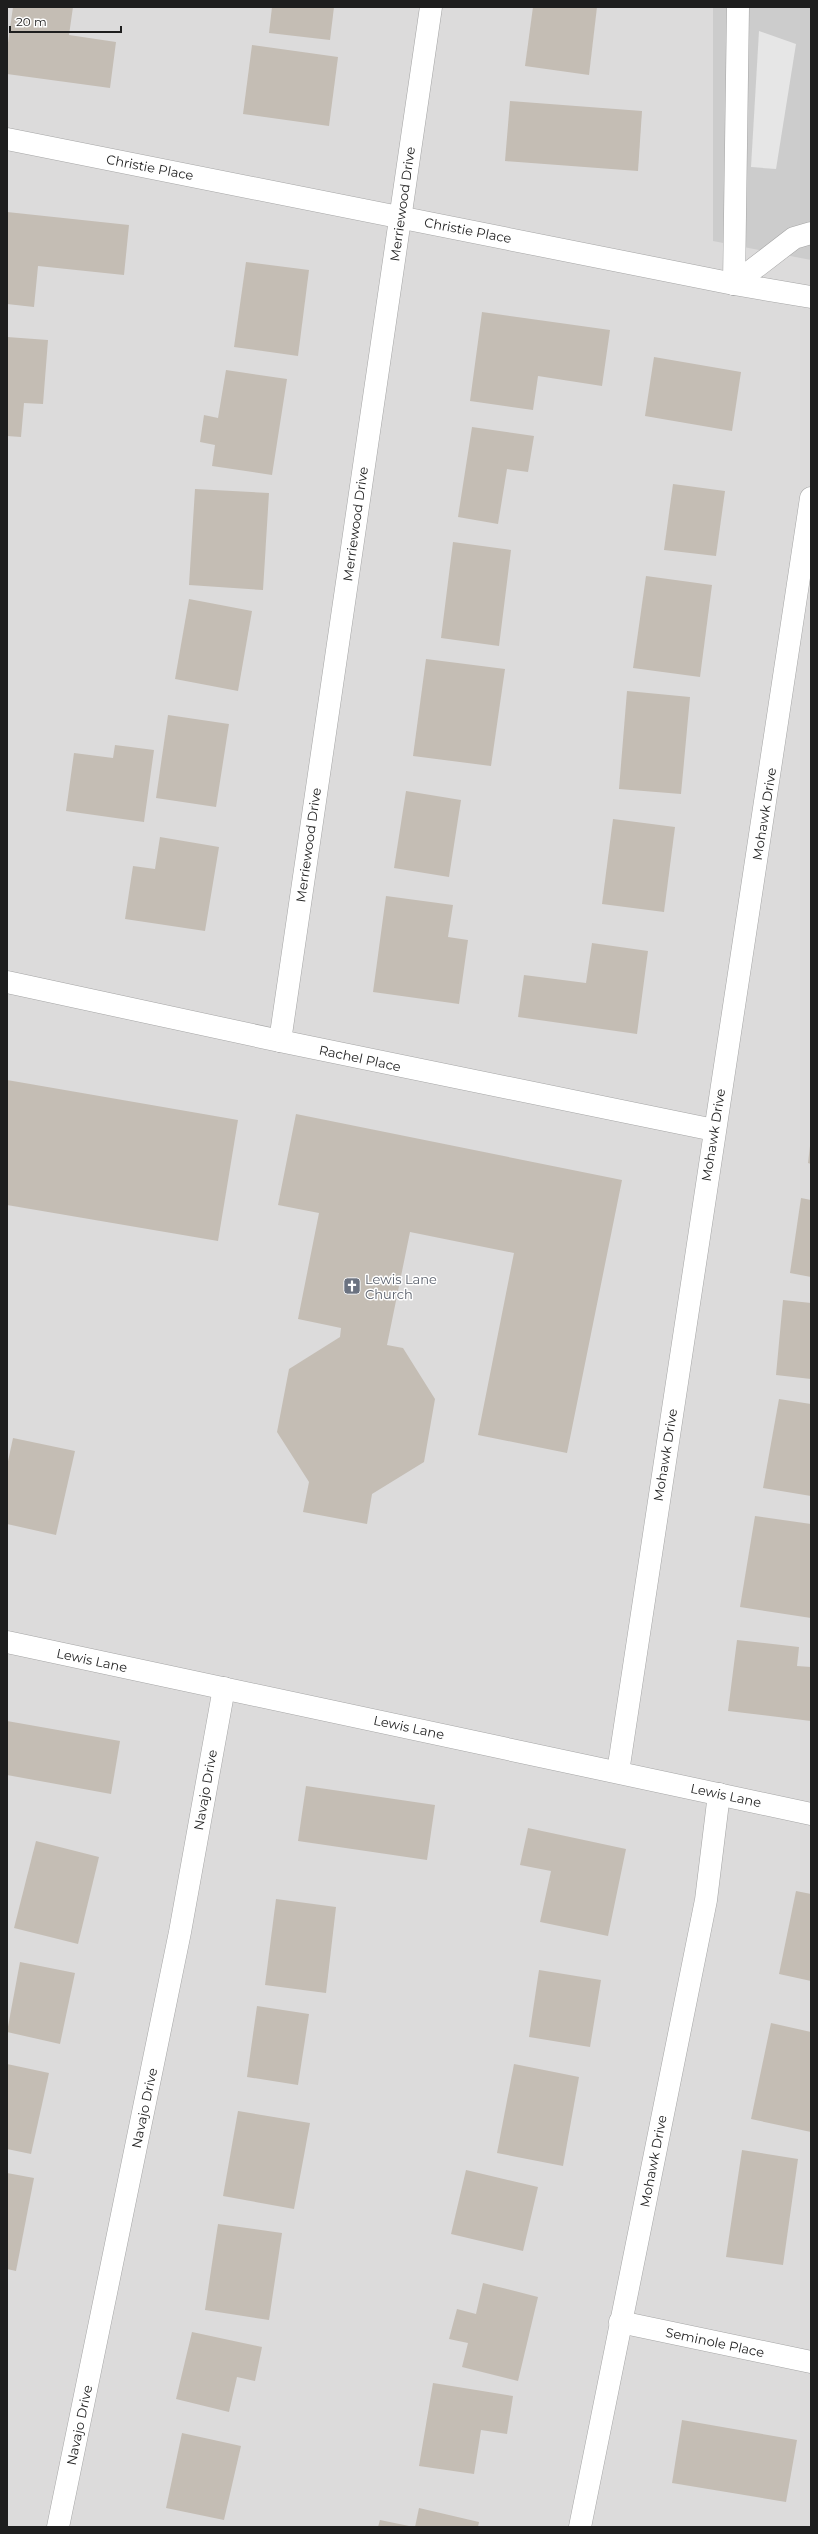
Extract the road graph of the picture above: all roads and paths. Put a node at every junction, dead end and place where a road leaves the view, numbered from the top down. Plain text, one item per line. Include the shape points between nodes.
1 (431, 7) edge
2 (738, 7) edge
3 (7, 139) edge
4 (400, 217) junction
5 (811, 233) edge
6 (734, 284) junction
7 (811, 297) edge
8 (811, 498) edge
9 (7, 982) edge
10 (280, 1041) junction
11 (714, 1130) junction
12 (7, 1642) edge
13 (224, 1688) junction
14 (618, 1772) junction
15 (719, 1794) junction
16 (811, 1814) edge
17 (620, 2322) junction
18 (811, 2362) edge
19 (58, 2527) edge
20 (580, 2527) edge

1 - 4 street, Merriewood Drive
2 - 6 street
3 - 4 street, Christie Place
4 - 6 street, Christie Place
4 - 10 street, Merriewood Drive
5 - 6 street via 794,238
6 - 7 street, Christie Place
8 - 11 street, Mohawk Drive
9 - 10 street, Rachel Place
10 - 11 street, Rachel Place
11 - 14 street, Mohawk Drive
12 - 13 street, Lewis Lane
13 - 14 street, Lewis Lane
13 - 19 street, Navajo Drive via 180,1932
14 - 15 street, Lewis Lane
15 - 16 street, Lewis Lane
15 - 17 street, Mohawk Drive via 706,1900
17 - 18 street, Seminole Place
17 - 20 street, Mohawk Drive

